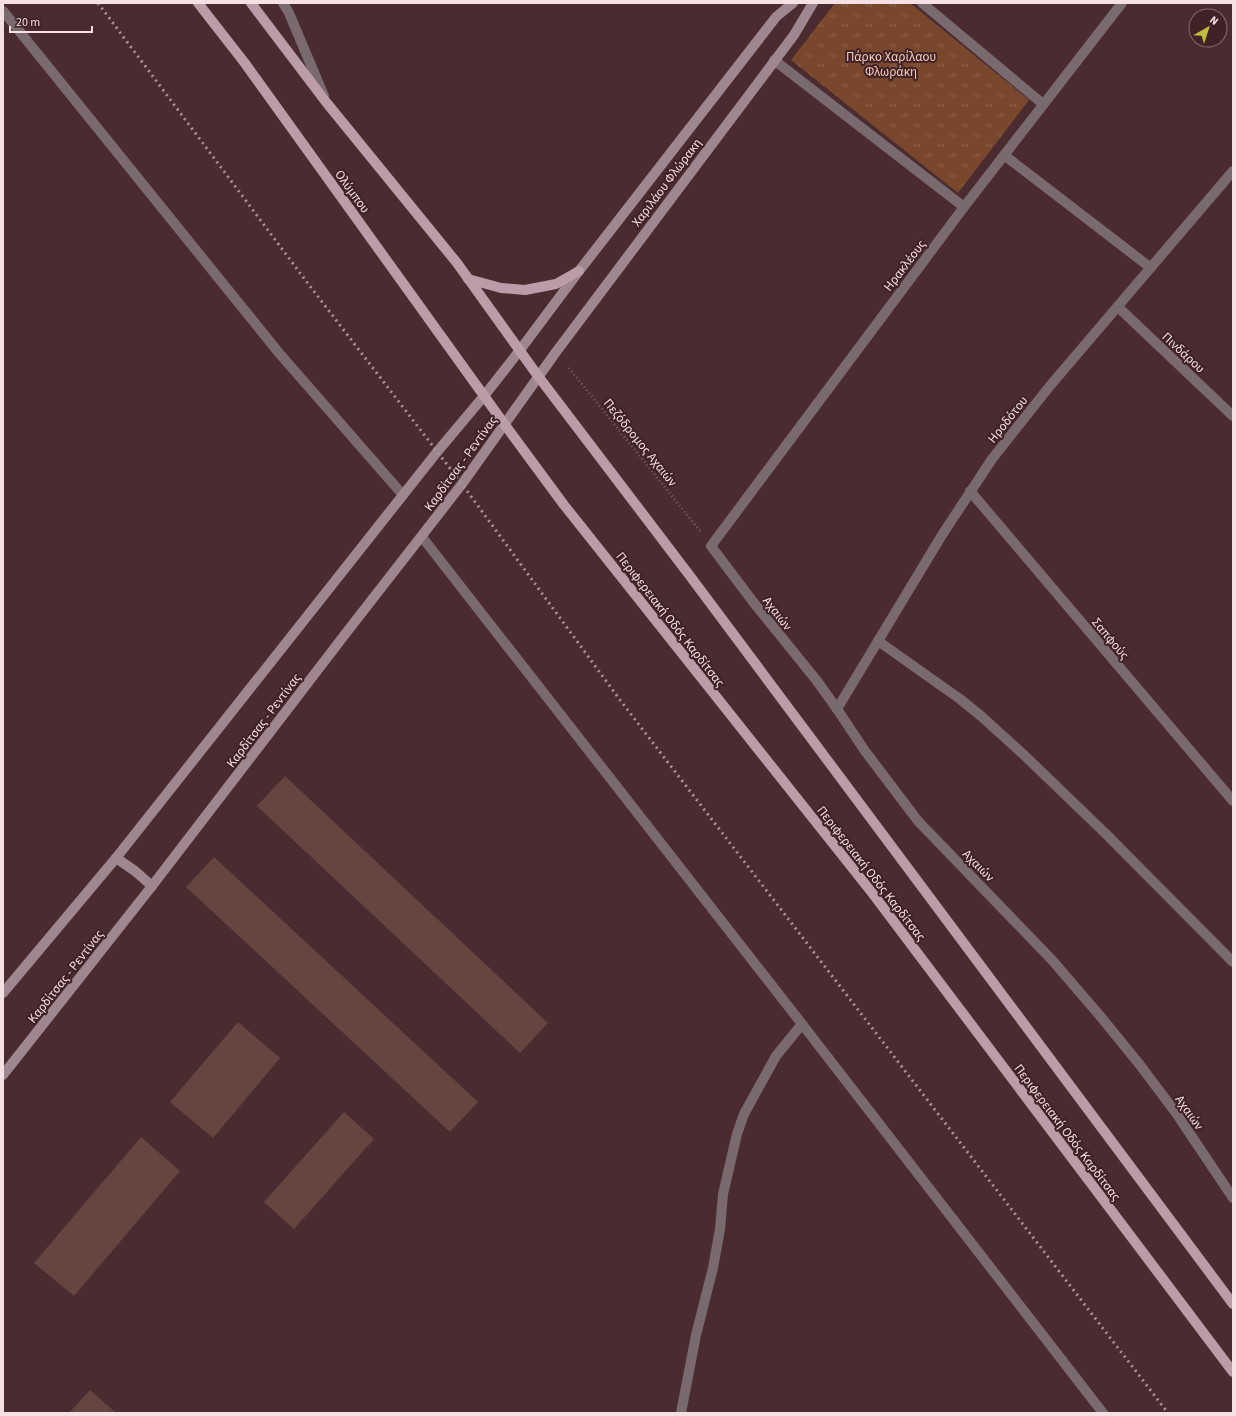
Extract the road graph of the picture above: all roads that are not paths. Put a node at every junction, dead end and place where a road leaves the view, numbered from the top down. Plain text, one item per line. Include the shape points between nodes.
1 (198, 3) edge
2 (250, 3) edge
3 (283, 3) edge
4 (793, 3) edge
5 (813, 3) edge
6 (922, 3) edge
7 (1122, 3) edge
8 (3, 10) edge
9 (774, 60) junction
10 (326, 102) junction
11 (1044, 104) junction
12 (1004, 155) junction
13 (1233, 172) edge
14 (964, 207) junction
15 (1151, 268) junction
16 (579, 271) junction
17 (468, 279) junction
18 (1118, 307) junction
19 (520, 350) junction
20 (538, 376) junction
21 (484, 396) junction
22 (1233, 416) edge
23 (505, 425) junction
24 (970, 491) junction
25 (403, 495) junction
26 (422, 537) junction
27 (711, 546) joint
28 (878, 641) junction
29 (837, 708) junction
30 (1233, 801) edge
31 (116, 858) junction
32 (152, 886) junction
33 (1233, 962) edge
34 (3, 993) edge
35 (802, 1024) junction
36 (3, 1075) edge
37 (1233, 1198) edge
38 (1233, 1304) edge
39 (1233, 1372) edge
40 (681, 1413) edge
41 (1103, 1413) edge

1 - 21 main road, Ολύμπου via 244,62
2 - 10 main road
3 - 10 street
4 - 16 main road, Χαριλάου Φλώρακη via 776,17
5 - 9 main road, Χαριλάου Φλώρακη via 794,35
6 - 11 street
7 - 11 street, Ηρακλέους
8 - 25 street via 279,353
9 - 14 street
9 - 20 main road, Χαριλάου Φλώρακη
10 - 17 main road
11 - 12 street, Ηρακλέους
12 - 14 street, Ηρακλέους
12 - 15 street
13 - 15 street, Ηροδότου
14 - 27 street, Ηρακλέους
15 - 18 street, Ηροδότου
16 - 17 main road via 556,284 525,290 501,288
16 - 19 main road, Χαριλάου Φλώρακη
17 - 19 main road
18 - 22 street, Πινδάρου
18 - 24 street, Ηροδότου via 1015,428
19 - 20 main road
19 - 21 main road, Καρδίτσας - Ρεντίνας
20 - 23 main road, Καρδίτσας - Ρεντίνας
20 - 38 main road
21 - 23 main road, Περιφερειακή Οδός Καρδίτσας
21 - 25 main road, Καρδίτσας - Ρεντίνας
23 - 26 main road, Καρδίτσας - Ρεντίνας
23 - 39 main road, Περιφερειακή Οδός Καρδίτσας via 569,511 873,894
24 - 28 street, Ηροδότου
24 - 30 street, Σαπφούς
25 - 31 main road, Καρδίτσας - Ρεντίνας
26 - 32 main road, Καρδίτσας - Ρεντίνας
26 - 35 street
27 - 29 street, Αχαιών
28 - 29 street, Ηροδότου
28 - 33 street via 982,716 1105,833
29 - 37 street, Αχαιών via 865,751 918,821 1052,960 1140,1065
31 - 32 main road
31 - 34 main road, Καρδίτσας - Ρεντίνας
32 - 36 main road, Καρδίτσας - Ρεντίνας
35 - 40 street via 776,1056 744,1114 737,1134 723,1194 713,1268 696,1335
35 - 41 street

